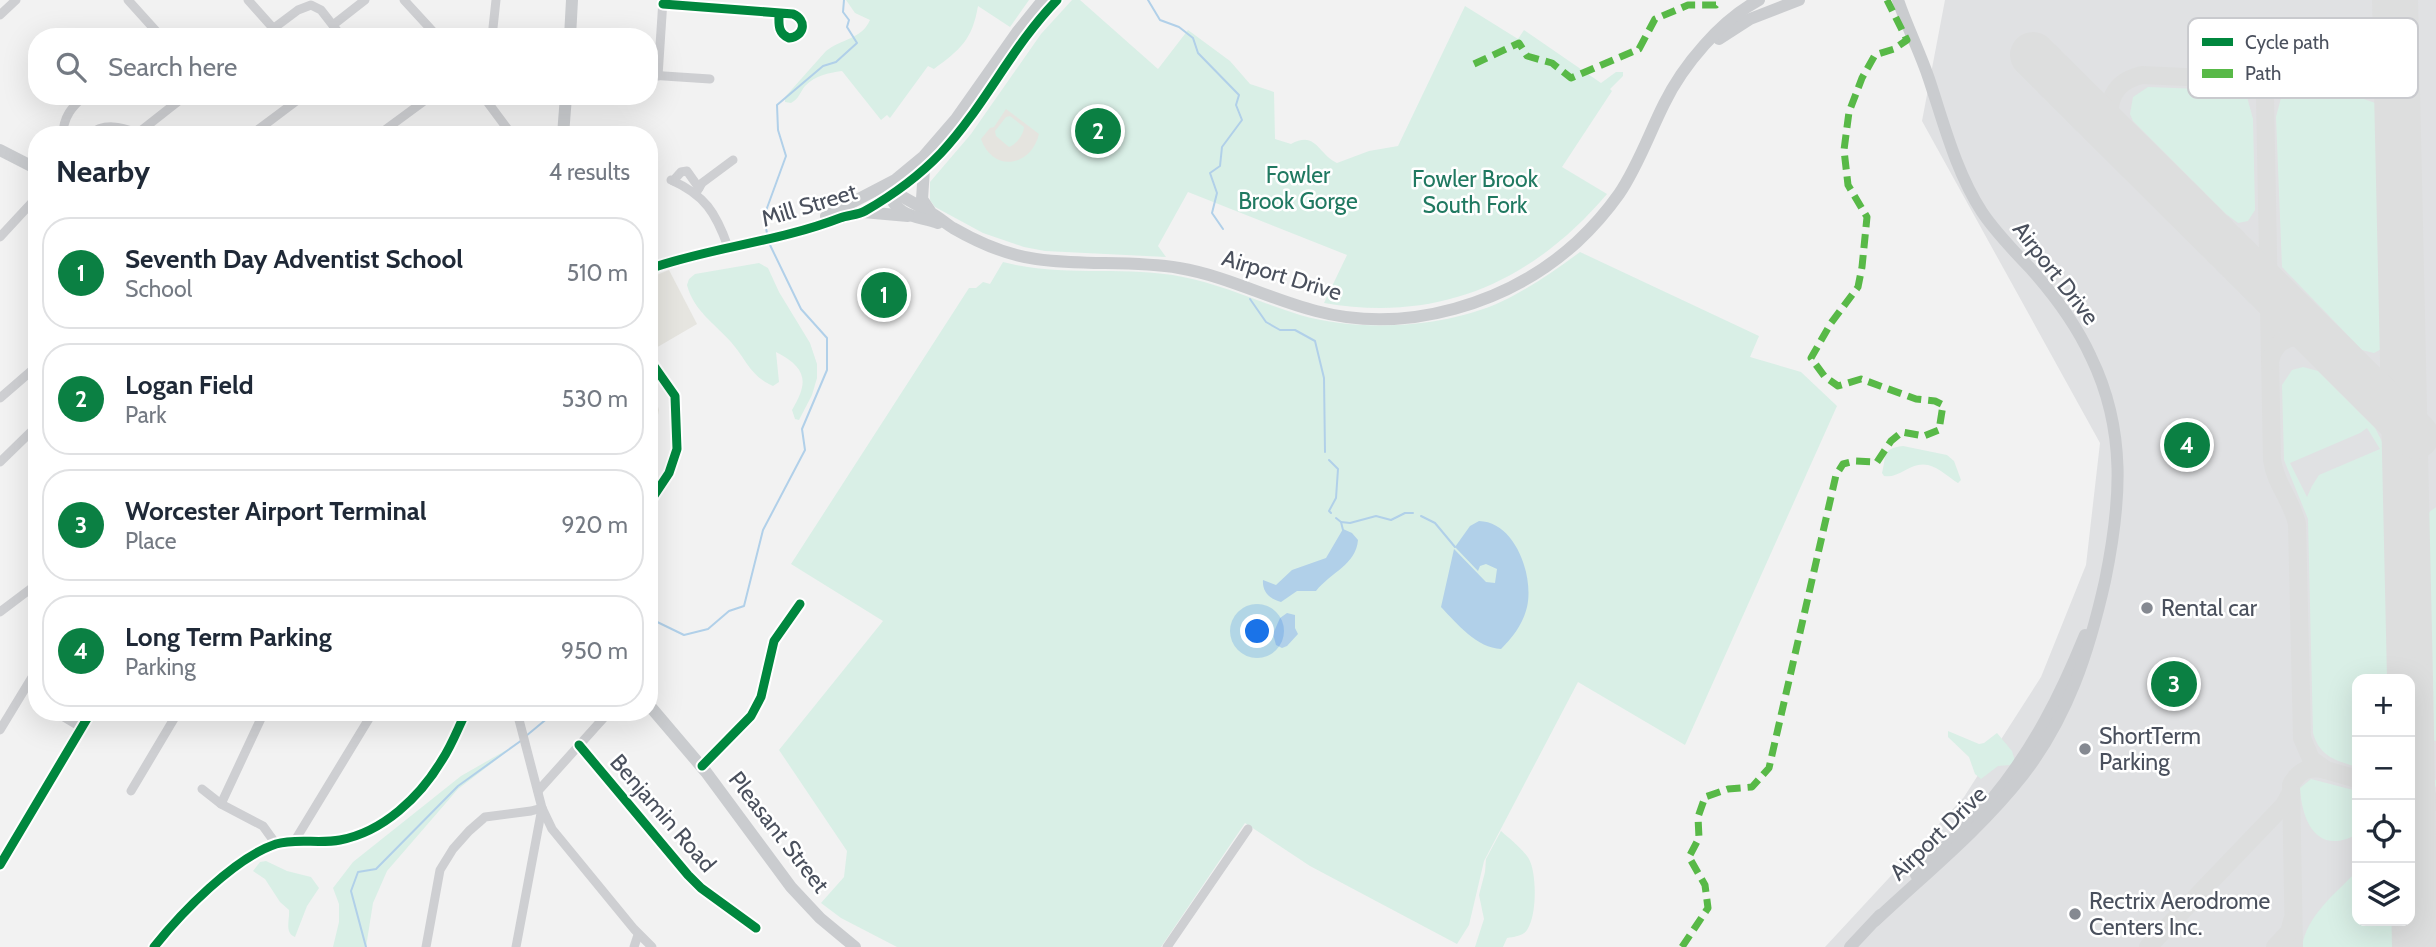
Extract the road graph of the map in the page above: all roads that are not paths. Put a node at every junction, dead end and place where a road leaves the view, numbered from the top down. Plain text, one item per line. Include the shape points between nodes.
1 (16, 0) edge
2 (128, 0) edge
3 (248, 0) edge
4 (365, 0) edge
5 (404, 0) edge
6 (496, 0) edge
7 (572, 0) edge
8 (1043, 0) edge
9 (1057, 0) edge
10 (1759, 0) edge
11 (1799, 0) edge
12 (1891, 0) edge
13 (1903, 1) edge
14 (663, 2) edge
15 (779, 13) dead end
16 (0, 15) edge
17 (333, 25) junction
18 (1907, 25) junction
19 (153, 28) edge
20 (273, 28) joint
21 (335, 28) edge
22 (430, 28) edge
23 (493, 28) edge
24 (570, 28) edge
25 (658, 43) edge
26 (1917, 45) junction
27 (1697, 56) junction
28 (658, 76) edge
29 (710, 79) dead end
30 (74, 105) edge
31 (174, 105) edge
32 (291, 105) edge
33 (419, 105) edge
34 (490, 105) edge
35 (565, 105) edge
36 (64, 126) edge
37 (149, 126) edge
38 (263, 126) edge
39 (390, 126) edge
40 (505, 126) edge
41 (564, 126) edge
42 (0, 150) edge
43 (733, 160) dead end
44 (28, 164) edge
45 (924, 169) junction
46 (698, 190) junction
47 (889, 191) junction
48 (28, 207) edge
49 (863, 212) junction
50 (933, 214) junction
51 (909, 216) junction
52 (951, 227) junction
53 (798, 231) junction
54 (0, 237) edge
55 (728, 247) junction
56 (658, 266) edge
57 (658, 372) edge
58 (28, 374) edge
59 (0, 398) edge
60 (28, 435) edge
61 (0, 462) edge
62 (658, 490) edge
63 (28, 591) edge
64 (800, 604) dead end
65 (0, 612) edge
66 (28, 684) edge
67 (658, 715) edge
68 (71, 721) edge
69 (86, 721) edge
70 (173, 721) edge
71 (260, 721) edge
72 (368, 721) edge
73 (462, 721) edge
74 (519, 721) edge
75 (601, 721) edge
76 (82, 727) junction
77 (0, 730) edge
78 (579, 744) junction
79 (702, 766) junction
80 (202, 789) dead end
81 (538, 790) junction
82 (131, 791) dead end
83 (221, 804) junction
84 (542, 808) junction
85 (1248, 829) dead end
86 (294, 842) junction
87 (276, 844) junction
88 (0, 865) edge
89 (756, 928) dead end
90 (638, 934) junction
91 (154, 947) edge
92 (426, 947) edge
93 (516, 947) edge
94 (634, 947) edge
95 (652, 947) edge
96 (855, 947) edge
97 (1167, 947) edge
98 (1850, 947) edge

1 - 16 street
2 - 19 street
3 - 20 street
4 - 17 street
5 - 22 street
6 - 23 street
7 - 24 main road
8 - 47 main road, Mill Street via 939,141
9 - 45 main road, Mill Street via 962,128
10 - 27 main road, Airport Drive via 1722,27
11 - 27 main road, Airport Drive via 1734,28
12 - 18 main road, Airport Drive
13 - 18 main road, Airport Drive
13 - 26 main road, Airport Drive
14 - 15 street
14 - 25 street
17 - 20 street via 310,5
17 - 21 street
18 - 26 main road, Airport Drive
26 - 98 main road, Airport Drive via 1974,198 2070,318 2086,346 2112,421 2119,477 2105,579 2047,719 1990,801
27 - 52 main road, Airport Drive via 1675,84 1618,195 1577,242 1519,283 1479,302 1436,313 1372,318 1318,312 1199,272 1014,255
28 - 29 street
30 - 36 street
31 - 37 street
32 - 38 street
33 - 39 street
34 - 40 street
35 - 41 main road
42 - 44 main road
43 - 46 street
45 - 47 main road, Mill Street
45 - 50 main road via 922,198
46 - 46 street via 687,171 672,180
46 - 55 street
47 - 49 main road, Mill Street
47 - 50 main road, Airport Drive
47 - 51 main road via 898,210
47 - 53 main road, Mill Street via 858,198
48 - 54 street
49 - 51 main road, Airport Drive
49 - 53 main road, Mill Street
50 - 52 main road, Airport Drive
51 - 52 main road, Airport Drive
53 - 55 main road, Mill Street
55 - 56 main road, Mill Street
57 - 62 street via 675,396 677,446
58 - 59 street
60 - 61 street
63 - 65 street
64 - 79 street via 774,641 761,697 751,716
66 - 77 street
67 - 79 main road, Pleasant Street
68 - 76 street
69 - 76 street
70 - 82 street
71 - 83 street
72 - 86 street
73 - 86 street via 441,762 401,808 361,835
74 - 81 street
75 - 78 street
76 - 88 street
78 - 81 street
78 - 89 street, Benjamin Road via 688,875
79 - 96 main road, Pleasant Street via 791,887
80 - 83 street
81 - 84 street
83 - 87 street via 263,826
84 - 90 street via 563,844
84 - 92 street via 485,817 468,831 439,874
84 - 93 street
85 - 97 street
86 - 87 street
87 - 91 street via 222,878
90 - 94 street
90 - 95 street

